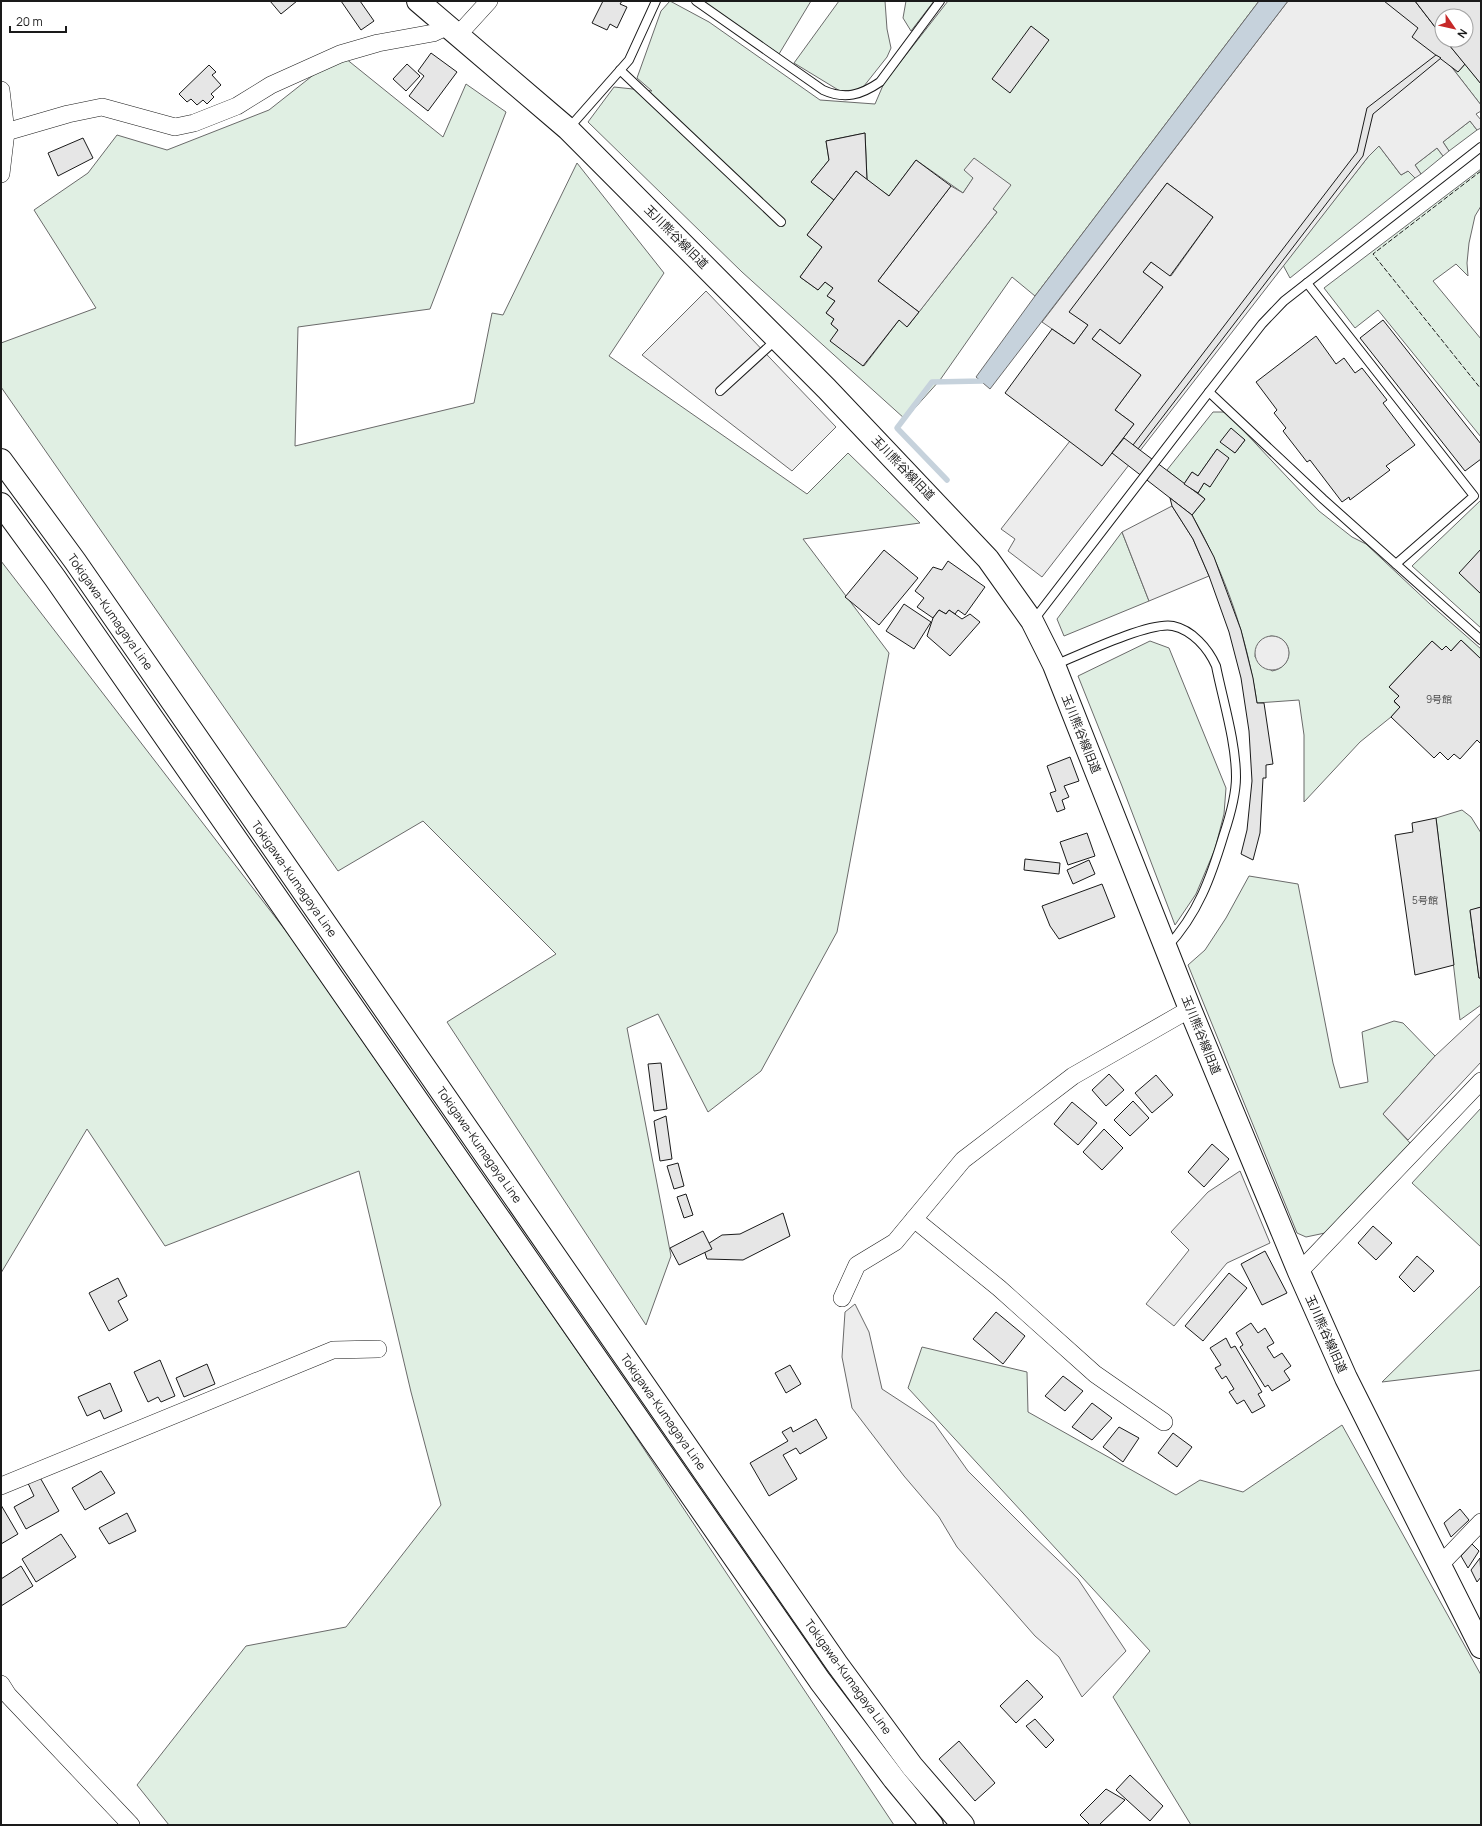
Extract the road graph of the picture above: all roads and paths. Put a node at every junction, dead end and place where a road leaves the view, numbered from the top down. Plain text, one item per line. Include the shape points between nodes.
1 (418, 1) edge
2 (489, 1) edge
3 (656, 1) edge
4 (696, 1) edge
5 (940, 1) edge
6 (453, 30) junction
7 (620, 70) junction
8 (1, 90) edge
9 (568, 129) junction
10 (6, 132) junction
11 (1481, 147) edge
12 (1, 174) edge
13 (781, 222) dead end
14 (1307, 283) junction
15 (777, 338) junction
16 (720, 391) dead end
17 (1209, 392) junction
18 (1, 460) edge
19 (1, 504) edge
20 (1396, 564) junction
21 (1032, 621) junction
22 (1481, 640) edge
23 (1054, 665) junction
24 (1166, 948) junction
25 (1190, 1009) junction
26 (1481, 1081) edge
27 (914, 1219) junction
28 (1299, 1272) junction
29 (842, 1298) dead end
30 (378, 1349) dead end
31 (1164, 1422) dead end
32 (1, 1486) edge
33 (1481, 1522) edge
34 (1439, 1566) junction
35 (1481, 1647) edge
36 (3, 1693) edge
37 (131, 1825) edge
38 (932, 1825) edge
39 (964, 1825) edge

1 - 6 main road, 玉川熊谷線旧道
2 - 6 street
3 - 7 lane via 629,60
4 - 5 lane via 824,90 835,95 849,95 867,91 880,82
6 - 9 main road, 玉川熊谷線旧道
6 - 10 street via 378,43 340,54 271,85 237,106 194,123 175,127 102,107
7 - 9 lane
7 - 13 lane
8 - 10 street
9 - 15 main road, 玉川熊谷線旧道
10 - 12 street
11 - 14 lane
14 - 17 lane via 1284,301 1262,324
14 - 20 lane via 1474,496
15 - 16 lane
15 - 21 main road, 玉川熊谷線旧道 via 960,527 988,559
17 - 20 lane
17 - 21 lane
18 - 39 main road, Tokigawa-Kumagaya Line via 75,561 837,1664 912,1766
19 - 38 main road, Tokigawa-Kumagaya Line via 69,597 820,1681
20 - 22 lane
21 - 23 main road, 玉川熊谷線旧道
23 - 24 main road, 玉川熊谷線旧道
23 - 24 lane via 1161,625 1174,626 1195,637 1211,654 1216,666 1233,747 1236,777 1232,809 1213,870 1199,903 1183,930
24 - 25 main road, 玉川熊谷線旧道
25 - 27 street via 1073,1076 964,1160
25 - 28 main road, 玉川熊谷線旧道
26 - 28 street
27 - 29 street via 895,1242 857,1265
27 - 31 street via 999,1288 1094,1374
28 - 34 main road, 玉川熊谷線旧道 via 1346,1378
30 - 32 street via 333,1350
33 - 34 street
34 - 35 main road, 玉川熊谷線旧道
36 - 37 street

